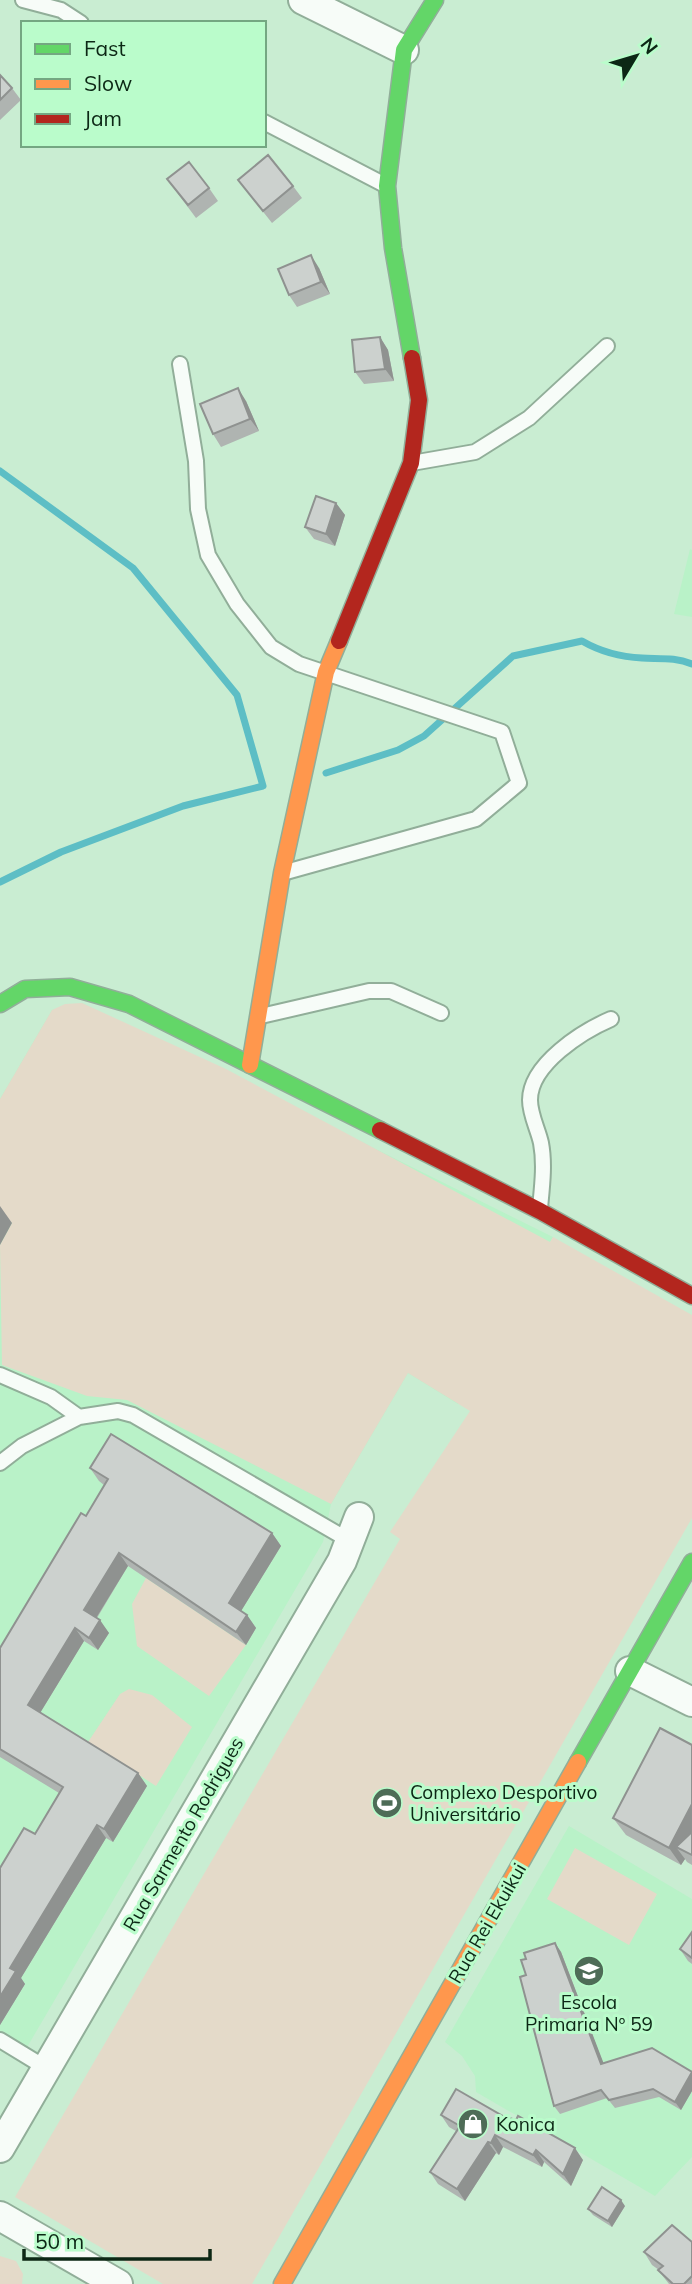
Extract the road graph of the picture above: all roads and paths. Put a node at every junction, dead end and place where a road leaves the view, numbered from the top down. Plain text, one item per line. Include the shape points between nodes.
1 (23, 0) edge
2 (303, 0) edge
3 (435, 0) edge
4 (78, 21) edge
5 (404, 50) junction
6 (266, 123) edge
7 (387, 186) junction
8 (607, 346) dead end
9 (180, 364) dead end
10 (411, 463) junction
11 (326, 672) junction
12 (282, 873) junction
13 (0, 1004) edge
14 (441, 1013) dead end
15 (258, 1017) junction
16 (611, 1019) dead end
17 (250, 1065) junction
18 (540, 1211) junction
19 (692, 1296) edge
20 (0, 1375) edge
21 (79, 1417) junction
22 (0, 1462) edge
23 (354, 1529) joint
24 (692, 1562) edge
25 (630, 1671) junction
26 (692, 1702) edge
27 (0, 2040) edge
28 (46, 2068) junction
29 (0, 2148) edge
30 (0, 2216) edge
31 (118, 2284) edge
32 (282, 2284) edge

1 - 4 lane via 61,10
2 - 5 street
3 - 5 street
5 - 7 street
6 - 7 lane
7 - 10 street via 419,400
8 - 10 lane via 529,418 475,452
9 - 11 lane via 208,555 237,604 271,647 299,664
10 - 11 street
11 - 12 street
11 - 12 lane via 502,732 519,783 476,819
12 - 15 street
13 - 17 street via 25,989 70,987 129,1004
14 - 15 lane via 391,991 380,991
15 - 17 street
16 - 18 lane via 571,1041 531,1091 541,1143
17 - 18 street
18 - 19 street
20 - 21 lane via 51,1396
21 - 22 lane
21 - 23 lane via 118,1411 133,1415
23 - 28 street, Rua Sarmento Rodrigues via 342,1561
24 - 25 street, Rua Rei Ekuikui
25 - 26 street
25 - 32 street, Rua Rei Ekuikui
27 - 28 lane
28 - 29 street, Rua Sarmento Rodrigues
30 - 31 street

